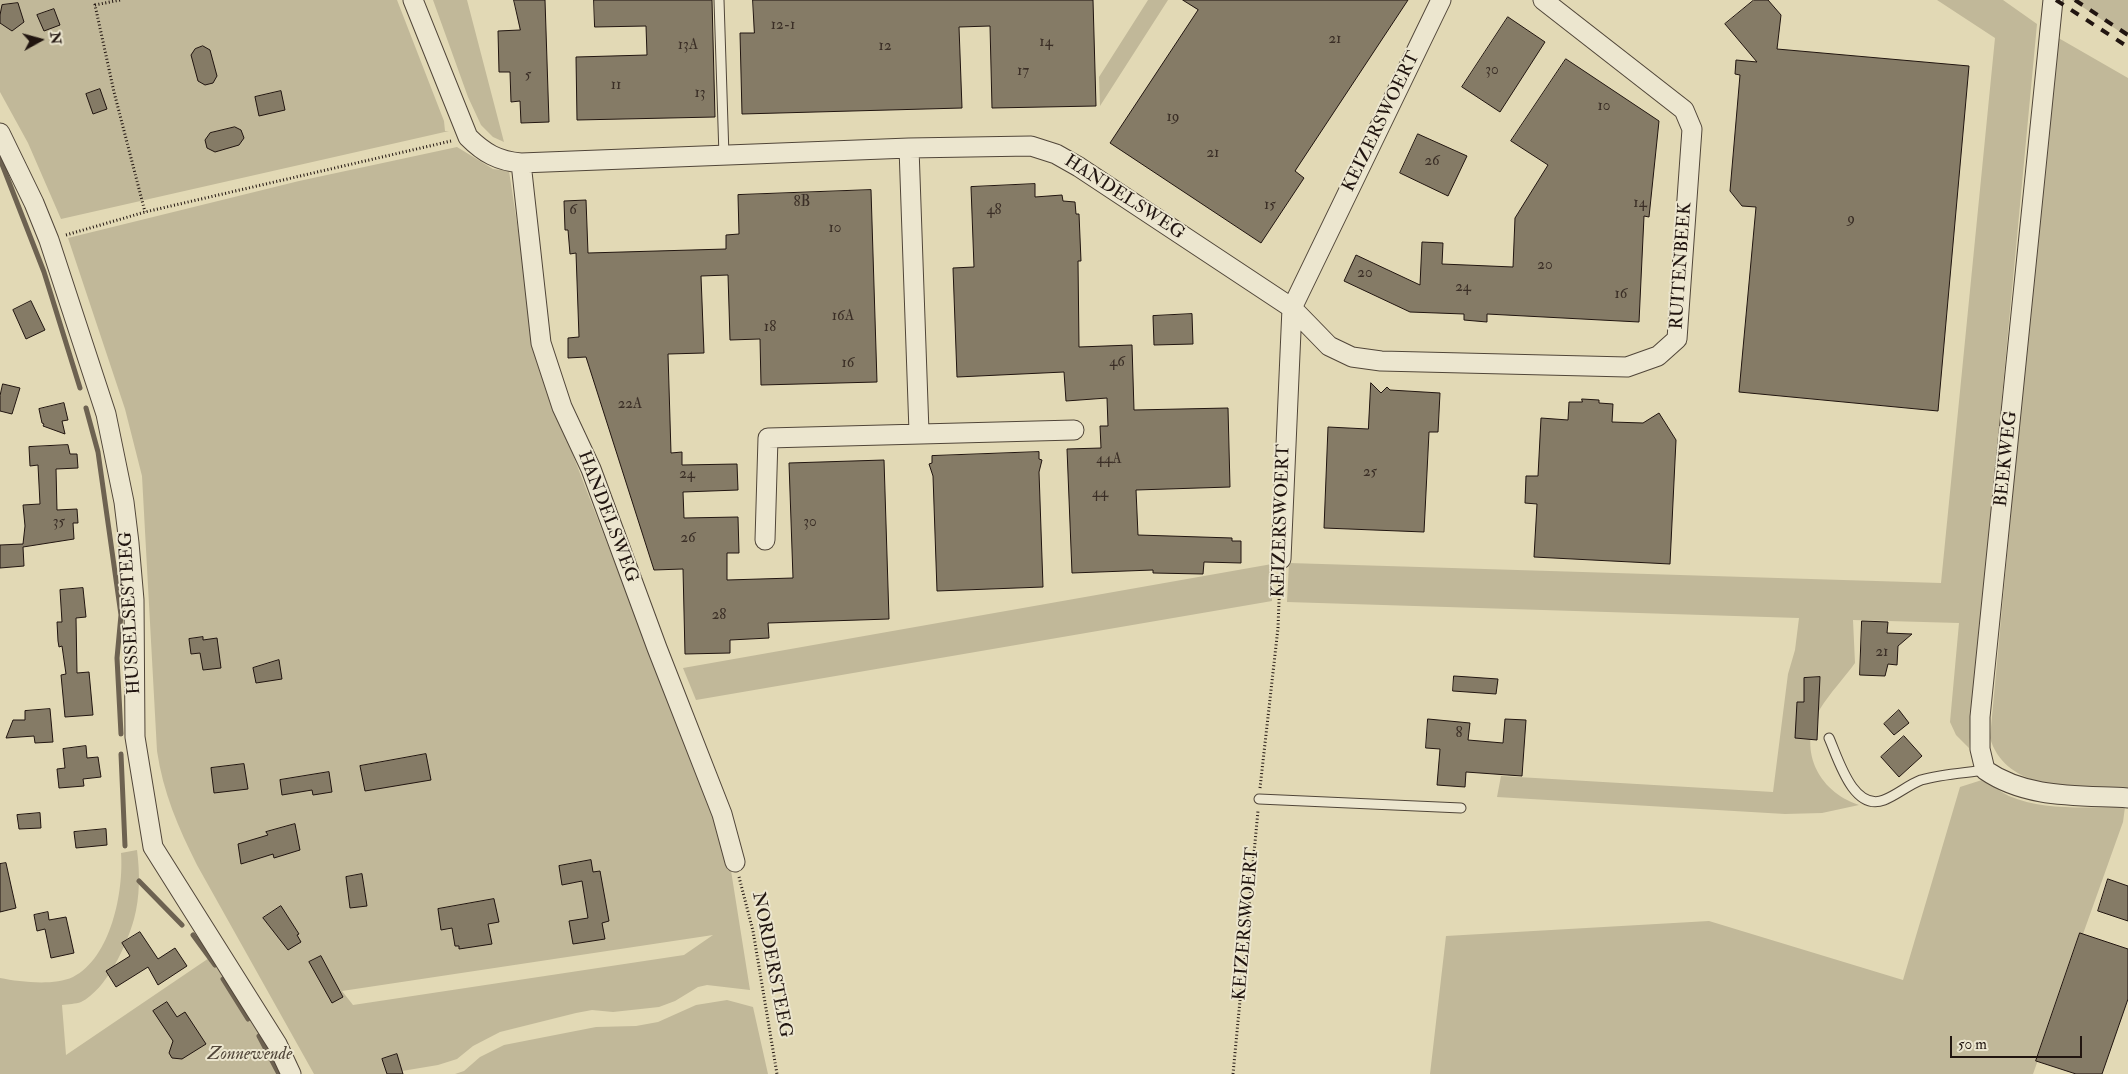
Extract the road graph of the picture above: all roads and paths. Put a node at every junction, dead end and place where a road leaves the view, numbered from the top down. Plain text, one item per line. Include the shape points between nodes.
1 (120, 0) edge
2 (413, 0) edge
3 (719, 0) edge
4 (1441, 0) edge
5 (1543, 0) edge
6 (2053, 0) edge
7 (0, 133) edge
8 (468, 137) junction
9 (909, 148) junction
10 (724, 156) junction
11 (521, 163) junction
12 (145, 212) junction
13 (49, 240) junction
14 (1292, 308) junction
15 (1074, 430) dead end
16 (918, 432) junction
17 (765, 540) dead end
18 (1281, 559) joint
19 (1829, 738) dead end
20 (1985, 770) junction
21 (2128, 798) edge
22 (1259, 799) junction
23 (1461, 808) dead end
24 (735, 862) joint
25 (291, 1074) edge
26 (777, 1074) edge
27 (1233, 1074) edge

1 - 12 path via 95,5
2 - 8 street, HANDELSWEG
3 - 10 lane
4 - 14 street, KEIZERSWOERT
5 - 14 street, RUITENBEEK via 1684,110 1692,129 1676,339 1658,356 1626,367 1381,361 1352,356 1329,346
6 - 20 street, BEEKWEG via 1980,717 1980,749
7 - 13 street, HUSSELSESTEEG
8 - 11 street, HANDELSWEG via 494,158
8 - 12 path
9 - 10 street, HANDELSWEG
9 - 14 street, HANDELSWEG via 1031,146 1056,154
9 - 16 street
10 - 11 street, HANDELSWEG
11 - 24 street, HANDELSWEG via 541,342 562,407 591,469 722,814
12 - 13 path
13 - 25 street, HUSSELSESTEEG via 106,414 124,502 134,600 135,737 153,847 266,1028
14 - 18 street, KEIZERSWOERT
15 - 16 street
16 - 17 street via 768,438
18 - 22 path, KEIZERSWOERT via 1278,628
19 - 20 lane via 1846,777 1860,797 1870,801 1881,801 1921,780
20 - 21 street via 2003,782 2034,792
22 - 23 lane
22 - 27 path, KEIZERSWOERT
24 - 26 path, NORDERSTEEG via 752,931

